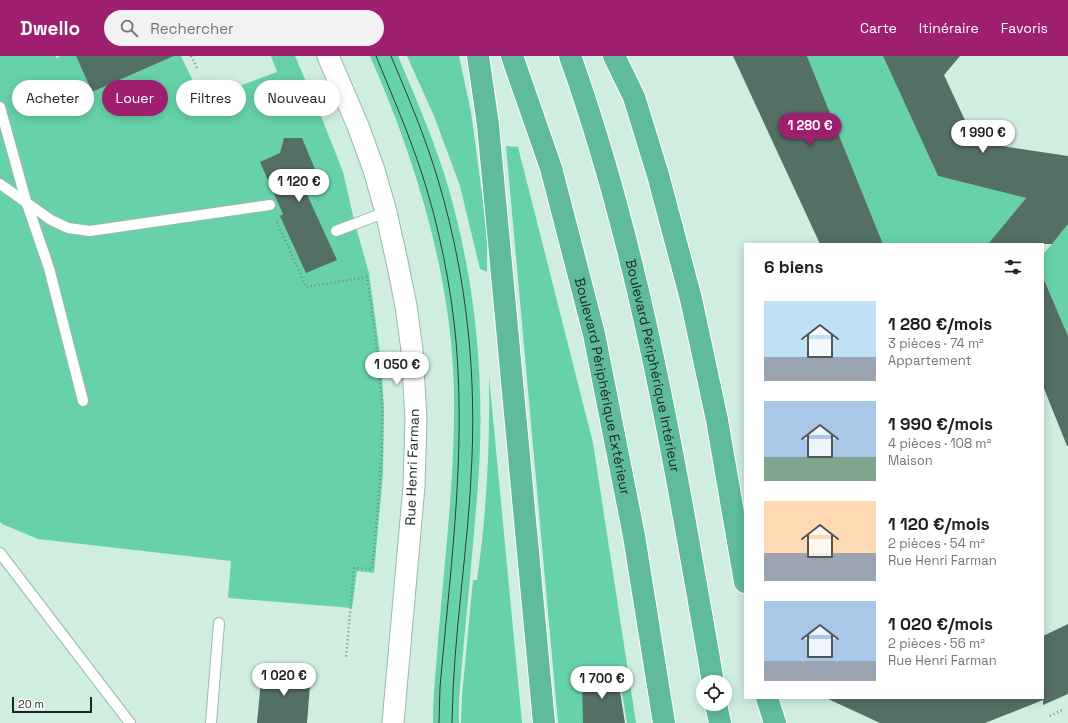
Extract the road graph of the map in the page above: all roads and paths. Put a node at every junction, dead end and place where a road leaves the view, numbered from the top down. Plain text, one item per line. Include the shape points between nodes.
1 (191, 56) edge
2 (328, 56) edge
3 (478, 56) edge
4 (512, 56) edge
5 (570, 56) edge
6 (614, 56) edge
7 (198, 70) dead end
8 (0, 107) edge
9 (0, 184) edge
10 (26, 202) junction
11 (270, 205) joint
12 (386, 212) junction
13 (336, 231) dead end
14 (83, 401) dead end
15 (0, 553) edge
16 (744, 576) edge
17 (219, 623) dead end
18 (346, 658) dead end
19 (712, 675) edge
20 (767, 699) edge
21 (1064, 709) dead end
22 (717, 711) edge
23 (1050, 716) dead end
24 (130, 723) edge
25 (211, 723) edge
26 (393, 723) edge
27 (544, 723) edge
28 (664, 723) edge
29 (720, 723) edge
30 (775, 723) edge

1 - 7 path
2 - 12 street, Rue Henri Farman via 358,126
3 - 27 highway via 489,133
4 - 28 highway, Boulevard Périphérique Extérieur via 551,168 594,334 634,536
5 - 19 highway, Boulevard Périphérique Intérieur via 618,210 643,310 672,449
6 - 16 highway via 634,97 691,299 717,420
8 - 10 lane
9 - 10 lane
10 - 11 lane via 51,220 68,228 90,231
10 - 14 lane via 49,268
11 - 18 path via 306,287 367,277 382,411 380,475 372,569 354,568
12 - 13 lane
12 - 26 street, Rue Henri Farman via 406,306 412,350 416,419 414,486
15 - 24 lane
17 - 25 lane
20 - 30 highway
21 - 23 path
22 - 29 highway

